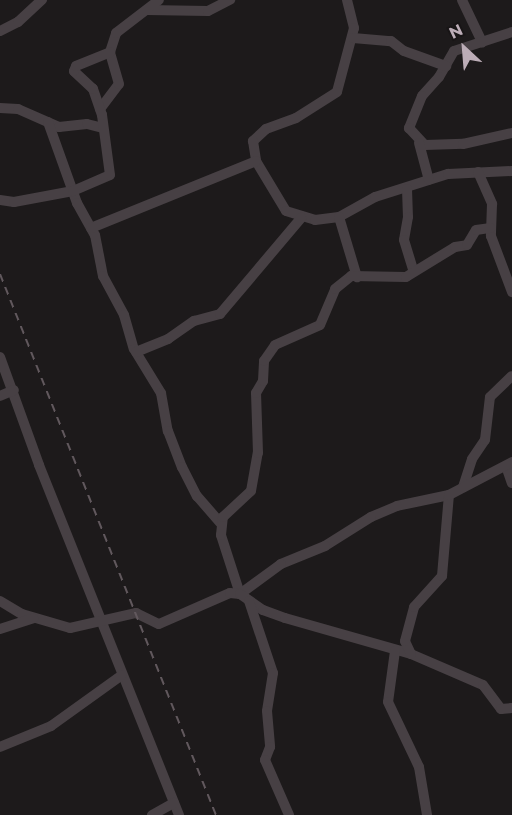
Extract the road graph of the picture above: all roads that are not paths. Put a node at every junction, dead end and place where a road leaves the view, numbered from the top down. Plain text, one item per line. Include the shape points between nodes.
1 (42, 0) edge
2 (159, 0) edge
3 (230, 0) edge
4 (347, 0) edge
5 (462, 0) edge
6 (147, 10) junction
7 (0, 32) edge
8 (512, 32) edge
9 (353, 38) junction
10 (482, 42) junction
11 (110, 52) junction
12 (446, 66) junction
13 (0, 108) edge
14 (100, 109) junction
15 (48, 122) junction
16 (103, 128) junction
17 (512, 133) edge
18 (419, 142) junction
19 (256, 161) junction
20 (512, 171) edge
21 (480, 177) junction
22 (429, 180) junction
23 (407, 189) junction
24 (73, 191) junction
25 (0, 200) edge
26 (339, 217) junction
27 (301, 218) junction
28 (91, 228) junction
29 (491, 228) junction
30 (413, 270) junction
31 (357, 277) junction
32 (512, 292) edge
33 (136, 352) junction
34 (0, 357) edge
35 (512, 376) edge
36 (14, 390) junction
37 (0, 396) edge
38 (509, 464) edge
39 (512, 483) edge
40 (463, 486) junction
41 (449, 495) junction
42 (220, 522) junction
43 (245, 597) junction
44 (0, 601) edge
45 (33, 618) junction
46 (102, 621) junction
47 (0, 629) edge
48 (395, 651) junction
49 (411, 654) junction
50 (122, 675) junction
51 (512, 708) edge
52 (0, 747) edge
53 (174, 802) junction
54 (152, 815) edge
55 (179, 815) edge
56 (289, 815) edge
57 (427, 815) edge

1 - 7 street
2 - 6 street
3 - 6 street via 208,10
4 - 9 street
5 - 10 street
6 - 11 street via 116,33
8 - 10 street
9 - 12 street via 391,41 404,51
9 - 19 street via 337,92 257,136 252,149
10 - 12 street via 458,47
11 - 14 street via 118,84
11 - 14 street via 74,68 93,89
12 - 18 street via 422,96 409,123
13 - 15 street via 18,110
14 - 16 street
15 - 16 street
15 - 24 street
16 - 24 street via 110,175
17 - 18 street via 463,144
18 - 22 street
19 - 27 street via 285,211
19 - 28 street
20 - 21 street
21 - 22 street via 464,171
21 - 29 street via 492,204
22 - 23 street
23 - 26 street via 375,197
23 - 30 street via 404,240
24 - 25 street via 14,202
24 - 28 street
26 - 27 street
26 - 31 street
27 - 33 street via 220,314 194,321 168,339
28 - 33 street via 104,276 124,315
29 - 30 street via 476,230 467,245 454,247 446,255
29 - 32 street via 493,245
30 - 31 street via 402,278
31 - 42 street via 351,276 335,289 320,324 281,340 264,361 255,404 258,453 251,491
33 - 42 street via 161,393 168,431 185,472 197,496
34 - 36 street
35 - 40 street via 490,397 484,440 472,459
36 - 37 street
36 - 46 street via 39,465
38 - 39 street
38 - 40 street
40 - 41 street
41 - 43 street via 397,506 371,517 325,546 281,564
41 - 49 street via 442,576 414,607 405,641
42 - 43 street
43 - 46 street via 230,593 159,624 136,613
43 - 48 street via 294,622
43 - 56 street via 273,673 267,711 270,747 265,760
44 - 45 street
45 - 46 street via 70,628
45 - 47 street
46 - 50 street
48 - 49 street
48 - 57 street via 388,702 419,767
49 - 51 street via 483,685 501,709
50 - 52 street via 51,726
50 - 53 street
53 - 54 street
53 - 55 street

